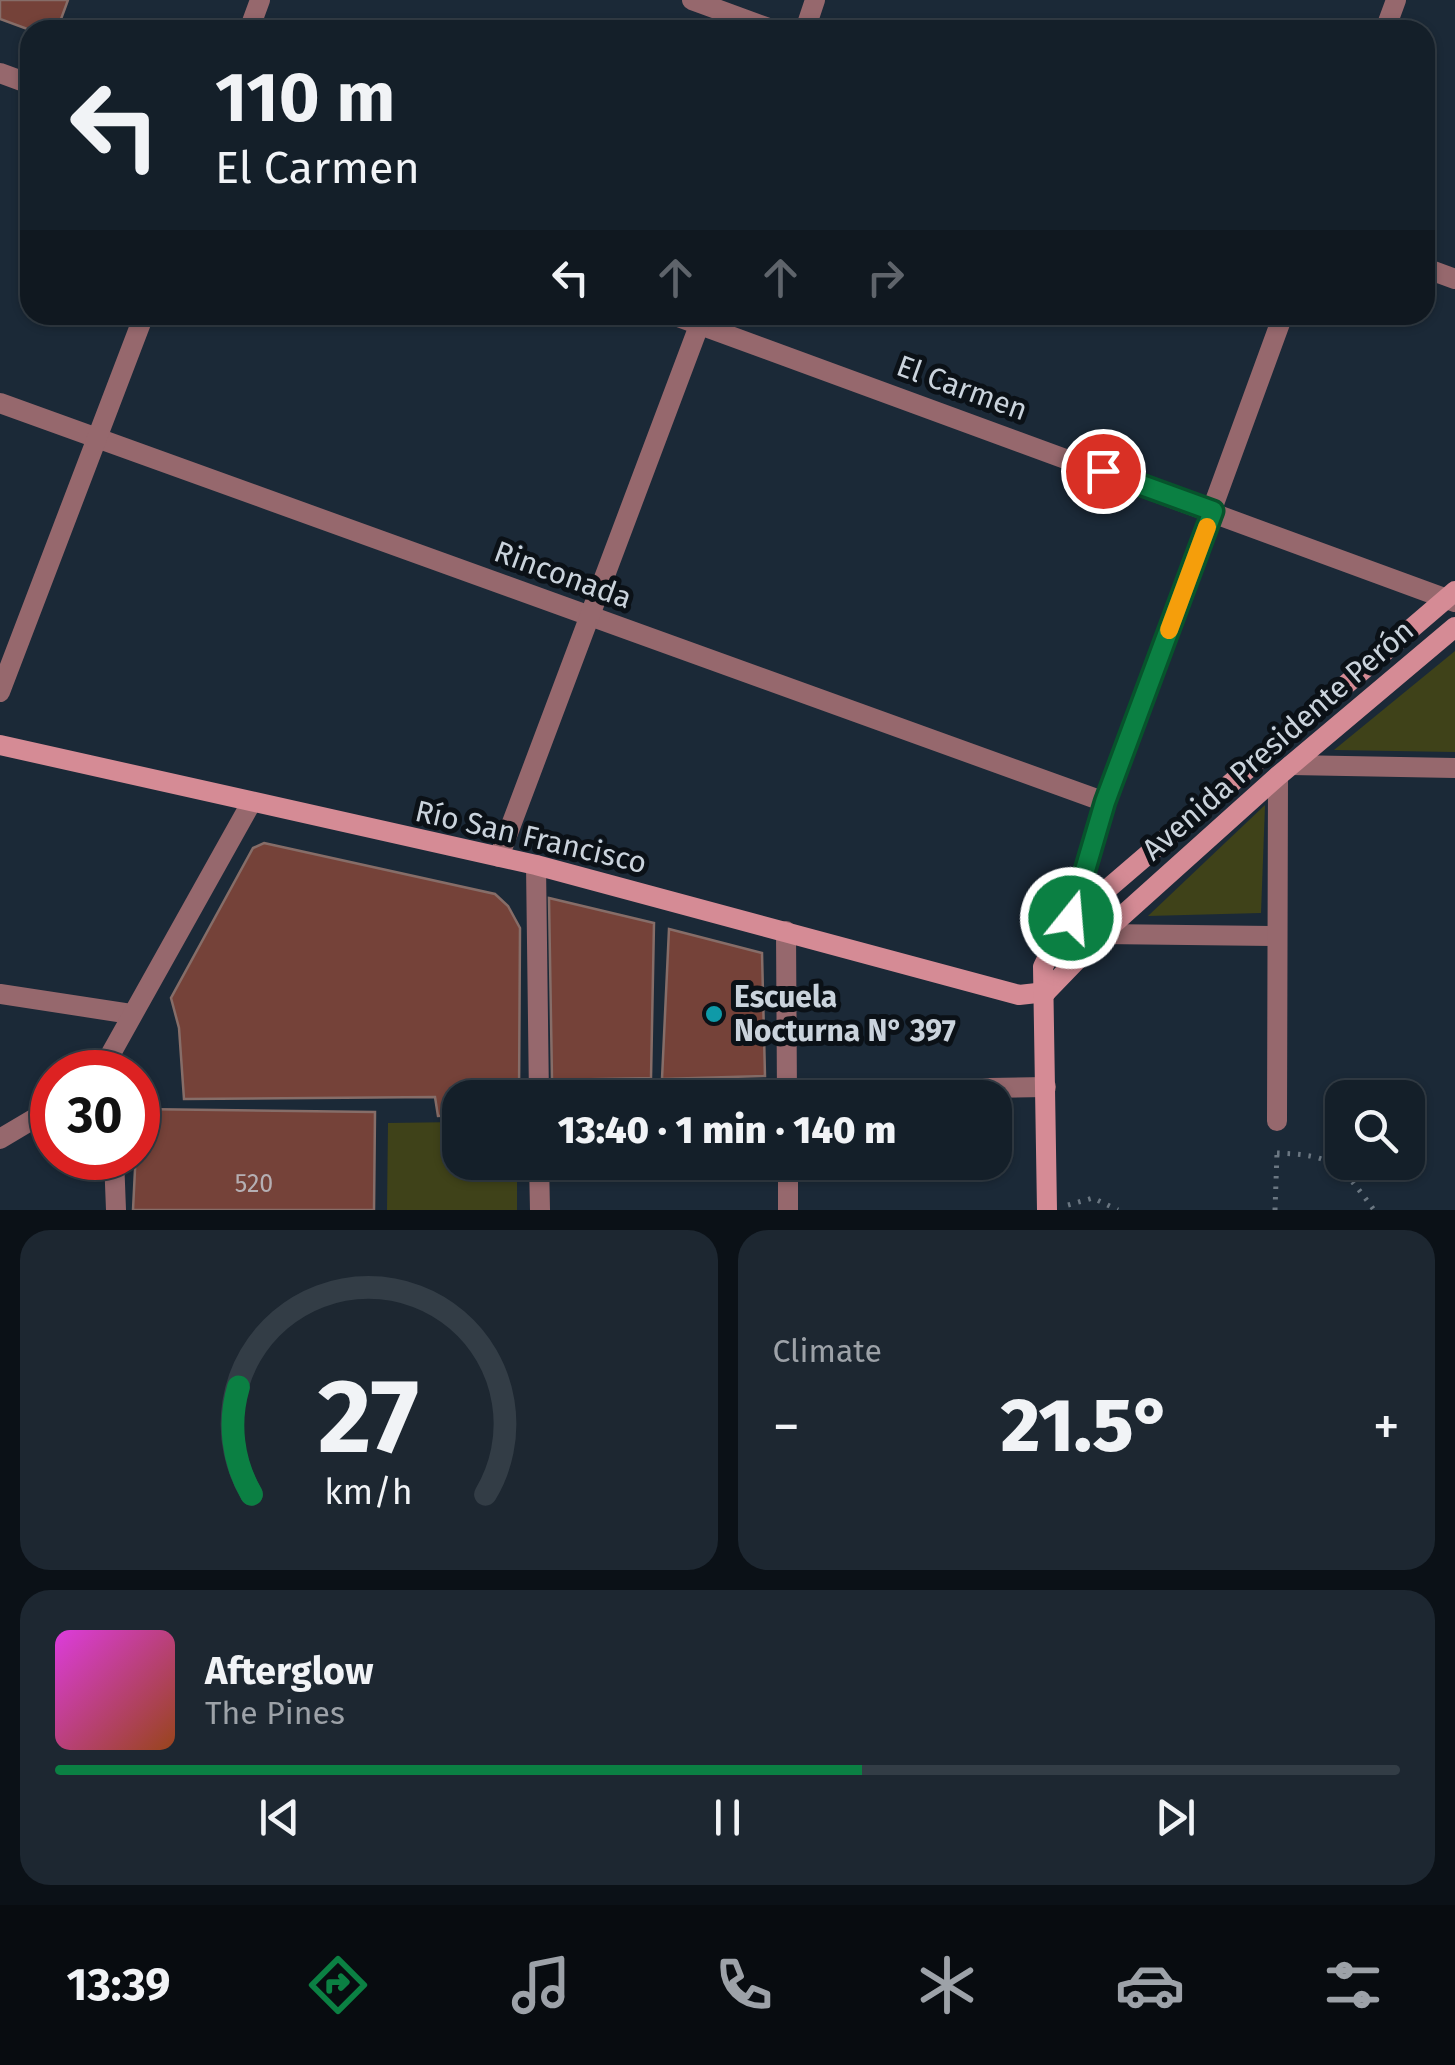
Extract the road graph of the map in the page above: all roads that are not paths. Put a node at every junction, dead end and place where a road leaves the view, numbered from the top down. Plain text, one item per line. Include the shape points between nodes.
1 (692, 0) edge
2 (747, 20) edge
3 (140, 325) edge
4 (699, 325) edge
5 (714, 325) edge
6 (1279, 325) edge
7 (0, 404) edge
8 (100, 438) junction
9 (1213, 511) junction
10 (1452, 598) edge
11 (589, 617) junction
12 (1455, 627) edge
13 (0, 692) edge
14 (0, 745) edge
15 (1455, 768) edge
16 (1284, 770) junction
17 (1105, 802) junction
18 (250, 805) junction
19 (498, 857) junction
20 (536, 866) junction
21 (1071, 918) junction
22 (786, 931) junction
23 (1102, 934) junction
24 (1276, 936) junction
25 (1046, 992) junction
26 (0, 994) edge
27 (132, 1014) junction
28 (113, 1050) edge
29 (539, 1080) edge
30 (787, 1080) edge
31 (1046, 1087) junction
32 (1012, 1088) edge
33 (1277, 1120) road end
34 (30, 1121) edge
35 (0, 1139) edge
36 (115, 1180) edge
37 (540, 1180) edge
38 (788, 1180) edge
39 (1056, 1208) edge
40 (116, 1210) edge
41 (540, 1210) edge
42 (788, 1210) edge

1 - 2 street
3 - 8 street
4 - 11 street
5 - 9 street, El Carmen
6 - 9 street
7 - 8 street, Rinconada
8 - 11 street, Rinconada
8 - 13 street
9 - 10 street, El Carmen
9 - 17 street
10 - 21 main road, Avenida Presidente Perón
11 - 17 street, Rinconada
11 - 19 street
12 - 16 main road, Avenida Presidente Perón
14 - 18 main road, Río San Francisco
15 - 16 street
16 - 23 main road, Avenida Presidente Perón
16 - 24 street
17 - 21 street
18 - 19 main road, Río San Francisco
18 - 27 street
19 - 20 main road, Río San Francisco
20 - 22 main road, Río San Francisco
20 - 29 street
21 - 25 main road, Avenida Presidente Perón via 1046,954
22 - 25 main road, Río San Francisco via 1019,995
22 - 30 street
23 - 24 street
23 - 25 main road, Avenida Presidente Perón
24 - 33 street
25 - 31 main road
26 - 27 street
27 - 28 street
31 - 32 street
31 - 39 main road
34 - 35 street
36 - 40 street
37 - 41 street
38 - 42 street

